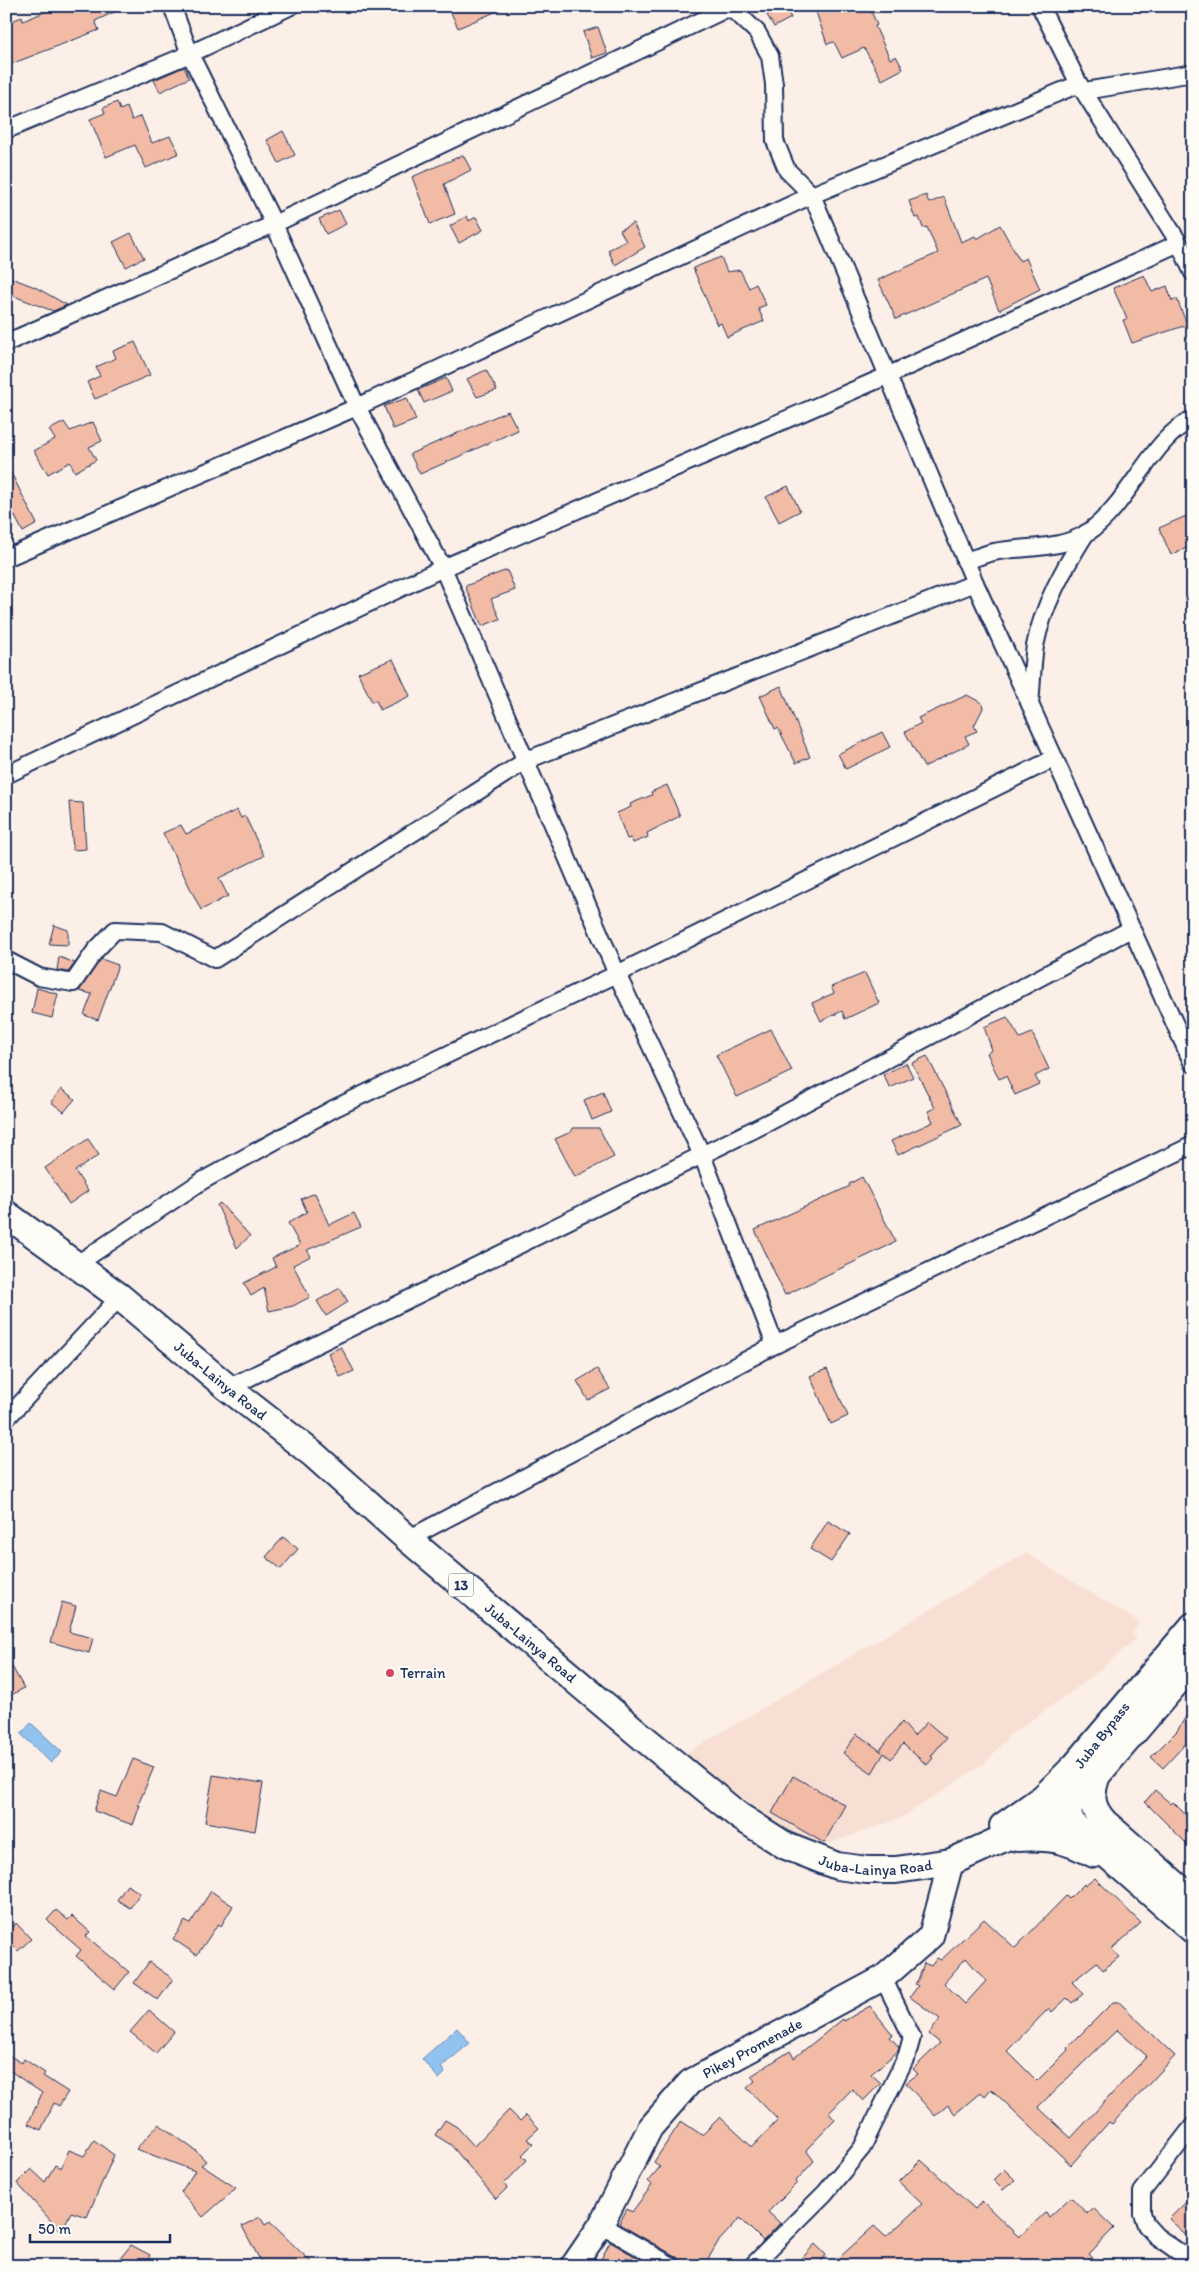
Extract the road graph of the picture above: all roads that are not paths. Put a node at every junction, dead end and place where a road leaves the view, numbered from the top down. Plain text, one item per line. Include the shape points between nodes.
1 (172, 6) edge
2 (291, 6) edge
3 (1040, 6) edge
4 (724, 8) edge
5 (190, 54) junction
6 (1193, 73) edge
7 (1082, 88) junction
8 (6, 130) edge
9 (812, 196) junction
10 (274, 224) junction
11 (1179, 243) junction
12 (1193, 273) edge
13 (6, 343) edge
14 (889, 375) junction
15 (357, 407) junction
16 (1193, 419) edge
17 (1086, 533) junction
18 (6, 558) edge
19 (965, 561) junction
20 (443, 568) junction
21 (975, 583) junction
22 (1030, 707) junction
23 (527, 760) junction
24 (1053, 760) junction
25 (6, 775) edge
26 (1131, 930) junction
27 (6, 960) edge
28 (617, 974) junction
29 (1193, 1064) edge
30 (1193, 1145) edge
31 (702, 1155) junction
32 (6, 1214) edge
33 (76, 1264) junction
34 (120, 1297) junction
35 (775, 1346) junction
36 (228, 1388) junction
37 (6, 1419) edge
38 (408, 1539) junction
39 (1193, 1626) edge
40 (1193, 1663) edge
41 (1086, 1770) junction
42 (1066, 1810) junction
43 (1003, 1839) junction
44 (951, 1862) junction
45 (1129, 1874) junction
46 (1193, 1900) edge
47 (1193, 1930) edge
48 (883, 1978) junction
49 (1193, 2126) edge
50 (601, 2225) junction
51 (1193, 2262) edge
52 (573, 2266) edge
53 (672, 2266) edge
54 (752, 2266) edge

1 - 5 street
2 - 5 street
3 - 7 street
4 - 9 street via 738,14 757,32 770,56 775,141 787,170
4 - 10 street
5 - 8 street
5 - 10 street
6 - 7 street
7 - 9 street
7 - 11 street
9 - 14 street
9 - 15 street
10 - 13 street
10 - 15 street
11 - 12 street
11 - 14 street
14 - 19 street
14 - 20 street
15 - 18 street
15 - 20 street
16 - 17 street via 1170,434 1115,509
17 - 19 street via 1056,544 993,552
17 - 22 street via 1063,570 1045,613 1035,646
19 - 21 street
20 - 23 street
20 - 25 street
21 - 22 street
21 - 23 street
22 - 24 street
23 - 27 street via 215,960 162,932 115,930 95,951 73,983 39,977
23 - 28 street
24 - 26 street
24 - 28 street
26 - 29 street
26 - 31 street
28 - 31 street
28 - 33 street via 335,1108 202,1181
30 - 35 street
31 - 35 street
31 - 36 street
32 - 33 main road, Juba-Lainya Road / 13
33 - 34 main road, Juba-Lainya Road / 13
34 - 36 main road, Juba-Lainya Road / 13
34 - 37 street
35 - 38 street
36 - 38 main road, Juba-Lainya Road / 13 via 314,1455
38 - 44 main road, Juba-Lainya Road / 13 via 572,1680 738,1816 786,1846 837,1866 867,1870 896,1870
39 - 41 main road, Juba Bypass
40 - 41 main road, Juba Bypass
41 - 42 main road, Juba-Lainya Road
41 - 44 main road, Juba-Lainya Road
41 - 46 main road, Juba Bypass via 1094,1811
42 - 43 main road, Juba-Lainya Road
42 - 45 main road via 1073,1824
43 - 44 main road, Juba-Lainya Road
43 - 45 main road via 1046,1836 1069,1842
44 - 48 street, Pikey Promenade via 931,1936
45 - 47 main road
48 - 50 street, Pikey Promenade via 690,2082 650,2128
48 - 54 street via 912,2037 907,2055 862,2148 825,2194
49 - 51 street via 1142,2192 1142,2213 1146,2225 1156,2236
50 - 52 street, Pikey Promenade
50 - 53 street

